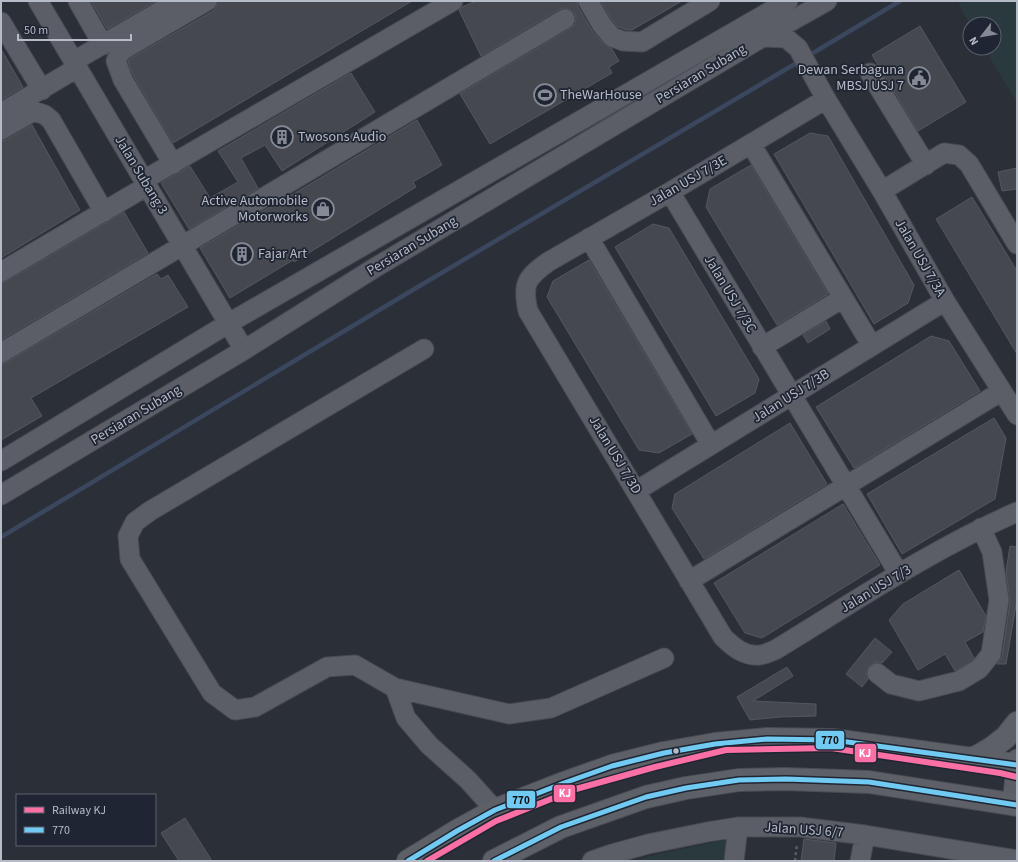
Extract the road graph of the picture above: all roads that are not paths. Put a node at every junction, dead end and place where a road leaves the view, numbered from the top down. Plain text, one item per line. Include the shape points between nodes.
1 (38, 1) edge
2 (78, 1) edge
3 (178, 1) edge
4 (207, 1) edge
5 (453, 1) edge
6 (588, 1) edge
7 (710, 1) edge
8 (788, 1) edge
9 (823, 3) edge
10 (565, 19) dead end
11 (1, 22) edge
12 (763, 37) junction
13 (103, 45) junction
14 (798, 48) junction
15 (76, 64) junction
16 (870, 73) dead end
17 (42, 90) junction
18 (826, 99) junction
19 (1, 113) edge
20 (1, 130) edge
21 (751, 144) junction
22 (173, 164) junction
23 (926, 165) junction
24 (146, 183) junction
25 (882, 191) junction
26 (670, 192) junction
27 (104, 212) junction
28 (1010, 217) edge
29 (589, 238) junction
30 (1017, 244) edge
31 (182, 245) junction
32 (548, 262) joint
33 (1, 272) edge
34 (843, 298) junction
35 (945, 301) junction
36 (228, 324) junction
37 (872, 346) junction
38 (762, 347) junction
39 (424, 349) dead end
40 (244, 350) junction
41 (1, 353) edge
42 (1002, 391) junction
43 (791, 396) junction
44 (1017, 415) edge
45 (712, 445) junction
46 (1, 461) edge
47 (846, 486) junction
48 (636, 491) junction
49 (1, 495) edge
50 (1017, 512) edge
51 (981, 528) junction
52 (899, 574) junction
53 (689, 581) junction
54 (734, 648) joint
55 (664, 658) dead end
56 (877, 673) dead end
57 (395, 688) junction
58 (1017, 723) edge
59 (973, 758) junction
60 (1017, 763) edge
61 (1014, 805) edge
62 (495, 810) junction
63 (738, 827) junction
64 (865, 835) junction
65 (977, 857) edge
66 (1017, 860) edge
67 (408, 861) edge
68 (494, 861) edge
69 (592, 861) edge
70 (734, 861) edge
71 (860, 861) edge

1 - 15 street, Jalan Subang 3
2 - 13 street
3 - 13 street
4 - 22 street via 121,52 116,61 123,80
5 - 22 street
6 - 7 street via 612,37 623,41 642,42
8 - 36 street, Persiaran Subang
9 - 12 street, Persiaran Subang
9 - 14 street via 801,22 797,33
10 - 31 street
11 - 17 street
12 - 14 street via 786,38
12 - 40 street, Persiaran Subang via 376,267
13 - 15 street
14 - 18 street, Jalan USJ 7/3A
15 - 17 street
15 - 24 street, Jalan Subang 3
16 - 23 street
17 - 19 street
18 - 21 street, Jalan USJ 7/3E
18 - 25 street, Jalan USJ 7/3A
20 - 27 street via 34,111 45,115 51,120
21 - 26 street, Jalan USJ 7/3E
21 - 34 street
22 - 24 street
23 - 25 street
23 - 28 street via 944,153 959,155 969,164
24 - 27 street
24 - 31 street, Jalan Subang 3
25 - 35 street, Jalan USJ 7/3A
26 - 29 street, Jalan USJ 7/3E
26 - 38 street, Jalan USJ 7/3C
27 - 33 street
28 - 30 street
29 - 32 street, Jalan USJ 7/3E
29 - 45 street
31 - 36 street, Jalan Subang 3
31 - 41 street
32 - 48 street, Jalan USJ 7/3D via 536,270 527,282 525,296 528,311
34 - 37 street
34 - 38 street
35 - 37 street, Jalan USJ 7/3B
35 - 42 street, Jalan USJ 7/3A
36 - 40 street, Jalan Subang 3
36 - 46 street, Persiaran Subang
37 - 43 street, Jalan USJ 7/3B
38 - 43 street, Jalan USJ 7/3C
39 - 57 street via 150,511 135,522 128,536 130,559 191,660 212,693 235,710 255,707 327,667 355,665
40 - 49 street, Persiaran Subang
42 - 44 street, Jalan USJ 7/3A
42 - 47 street
43 - 45 street, Jalan USJ 7/3B
43 - 47 street, Jalan USJ 7/3C
45 - 48 street, Jalan USJ 7/3B
47 - 52 street, Jalan USJ 7/3C
47 - 53 street
48 - 53 street, Jalan USJ 7/3D
50 - 51 street, Jalan USJ 7/3
51 - 52 street, Jalan USJ 7/3
51 - 56 street via 992,552 999,600 991,654 979,670 959,681 919,691 891,684
52 - 54 street, Jalan USJ 7/3 via 776,650 760,656 746,654
53 - 54 street, Jalan USJ 7/3D via 723,637
55 - 57 street via 551,708 509,714
57 - 62 street via 406,718 429,745 468,780
58 - 59 main road via 1006,737
59 - 60 main road
59 - 62 main road via 833,740 767,739 715,744 612,766
60 - 61 street
61 - 68 main road via 869,782 739,780 646,797 561,827
62 - 67 main road
63 - 64 street, Jalan USJ 6/7 via 800,827
63 - 69 street, Jalan USJ 6/7 via 648,844
63 - 70 street
64 - 65 street, Jalan USJ 6/7
64 - 71 street
65 - 66 street, Jalan USJ 6/7

